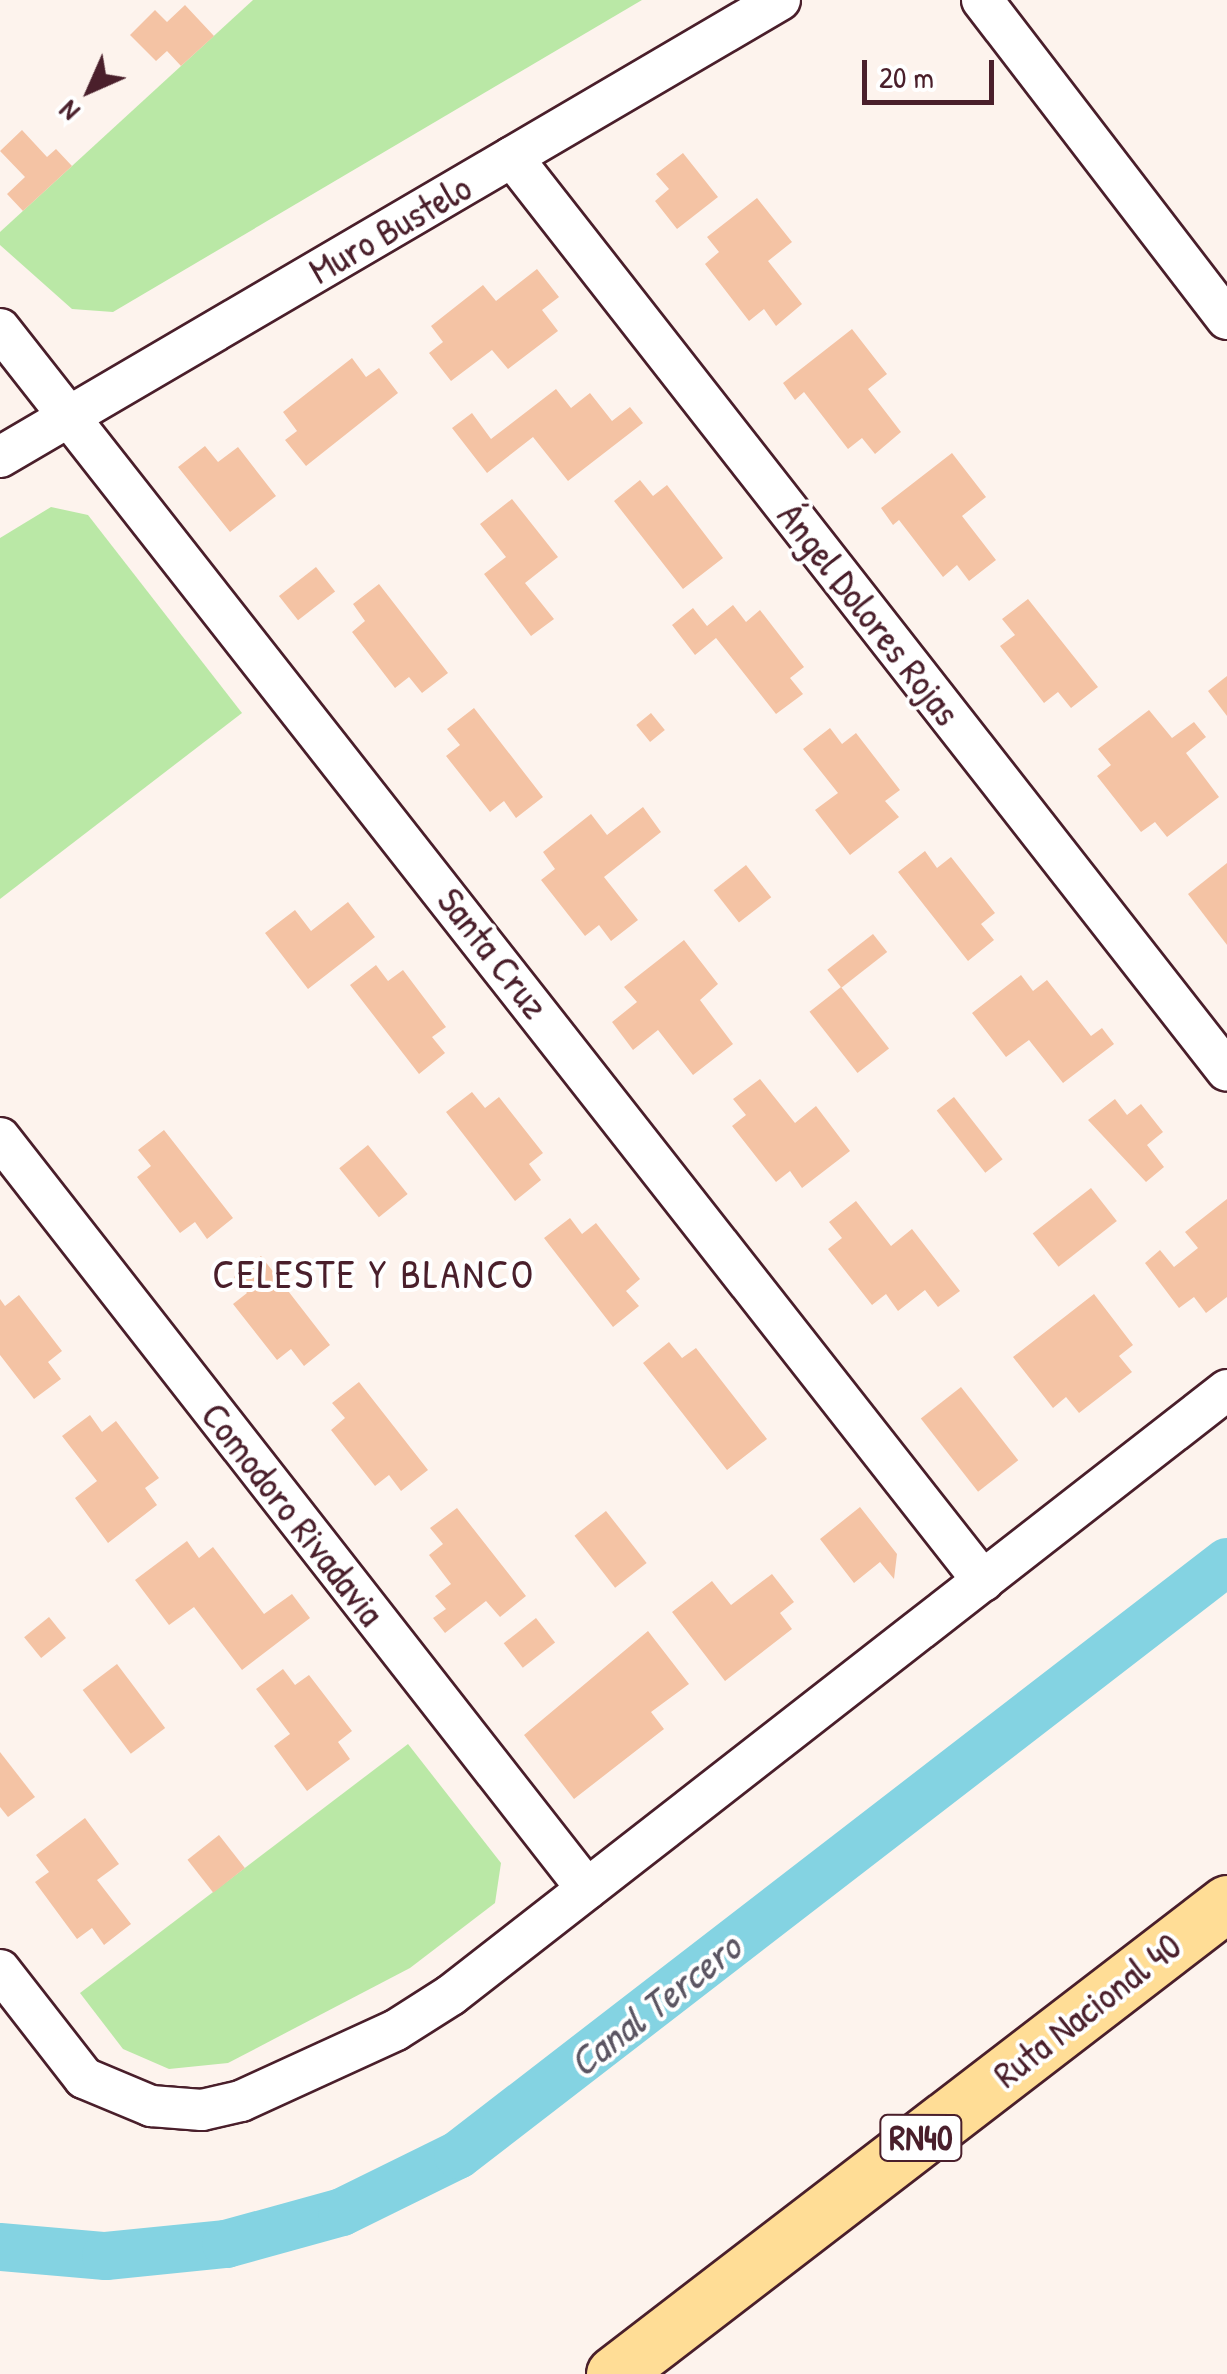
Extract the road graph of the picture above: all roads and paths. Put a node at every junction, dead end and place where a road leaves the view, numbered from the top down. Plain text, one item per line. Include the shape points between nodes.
1 (780, 0) edge
2 (982, 0) edge
3 (512, 158) junction
4 (1227, 320) edge
5 (0, 330) edge
6 (73, 415) junction
7 (0, 457) edge
8 (1227, 1071) edge
9 (0, 1138) edge
10 (1227, 1390) edge
11 (983, 1580) junction
12 (586, 1889) junction
13 (1227, 1903) edge
14 (0, 1970) edge
15 (614, 2374) edge

1 - 3 street, Muro Bustelo
2 - 4 street
3 - 6 street, Muro Bustelo
3 - 8 street, Ángel Dolores Rojas
5 - 6 street, Santa Cruz
6 - 7 street, Muro Bustelo
6 - 11 street, Santa Cruz
9 - 12 street, Comodoro Rivadavia
10 - 11 street
11 - 12 street
12 - 14 street via 396,2030 240,2101 202,2110 151,2106 84,2078
13 - 15 highway, Ruta Nacional 40 / RN40

